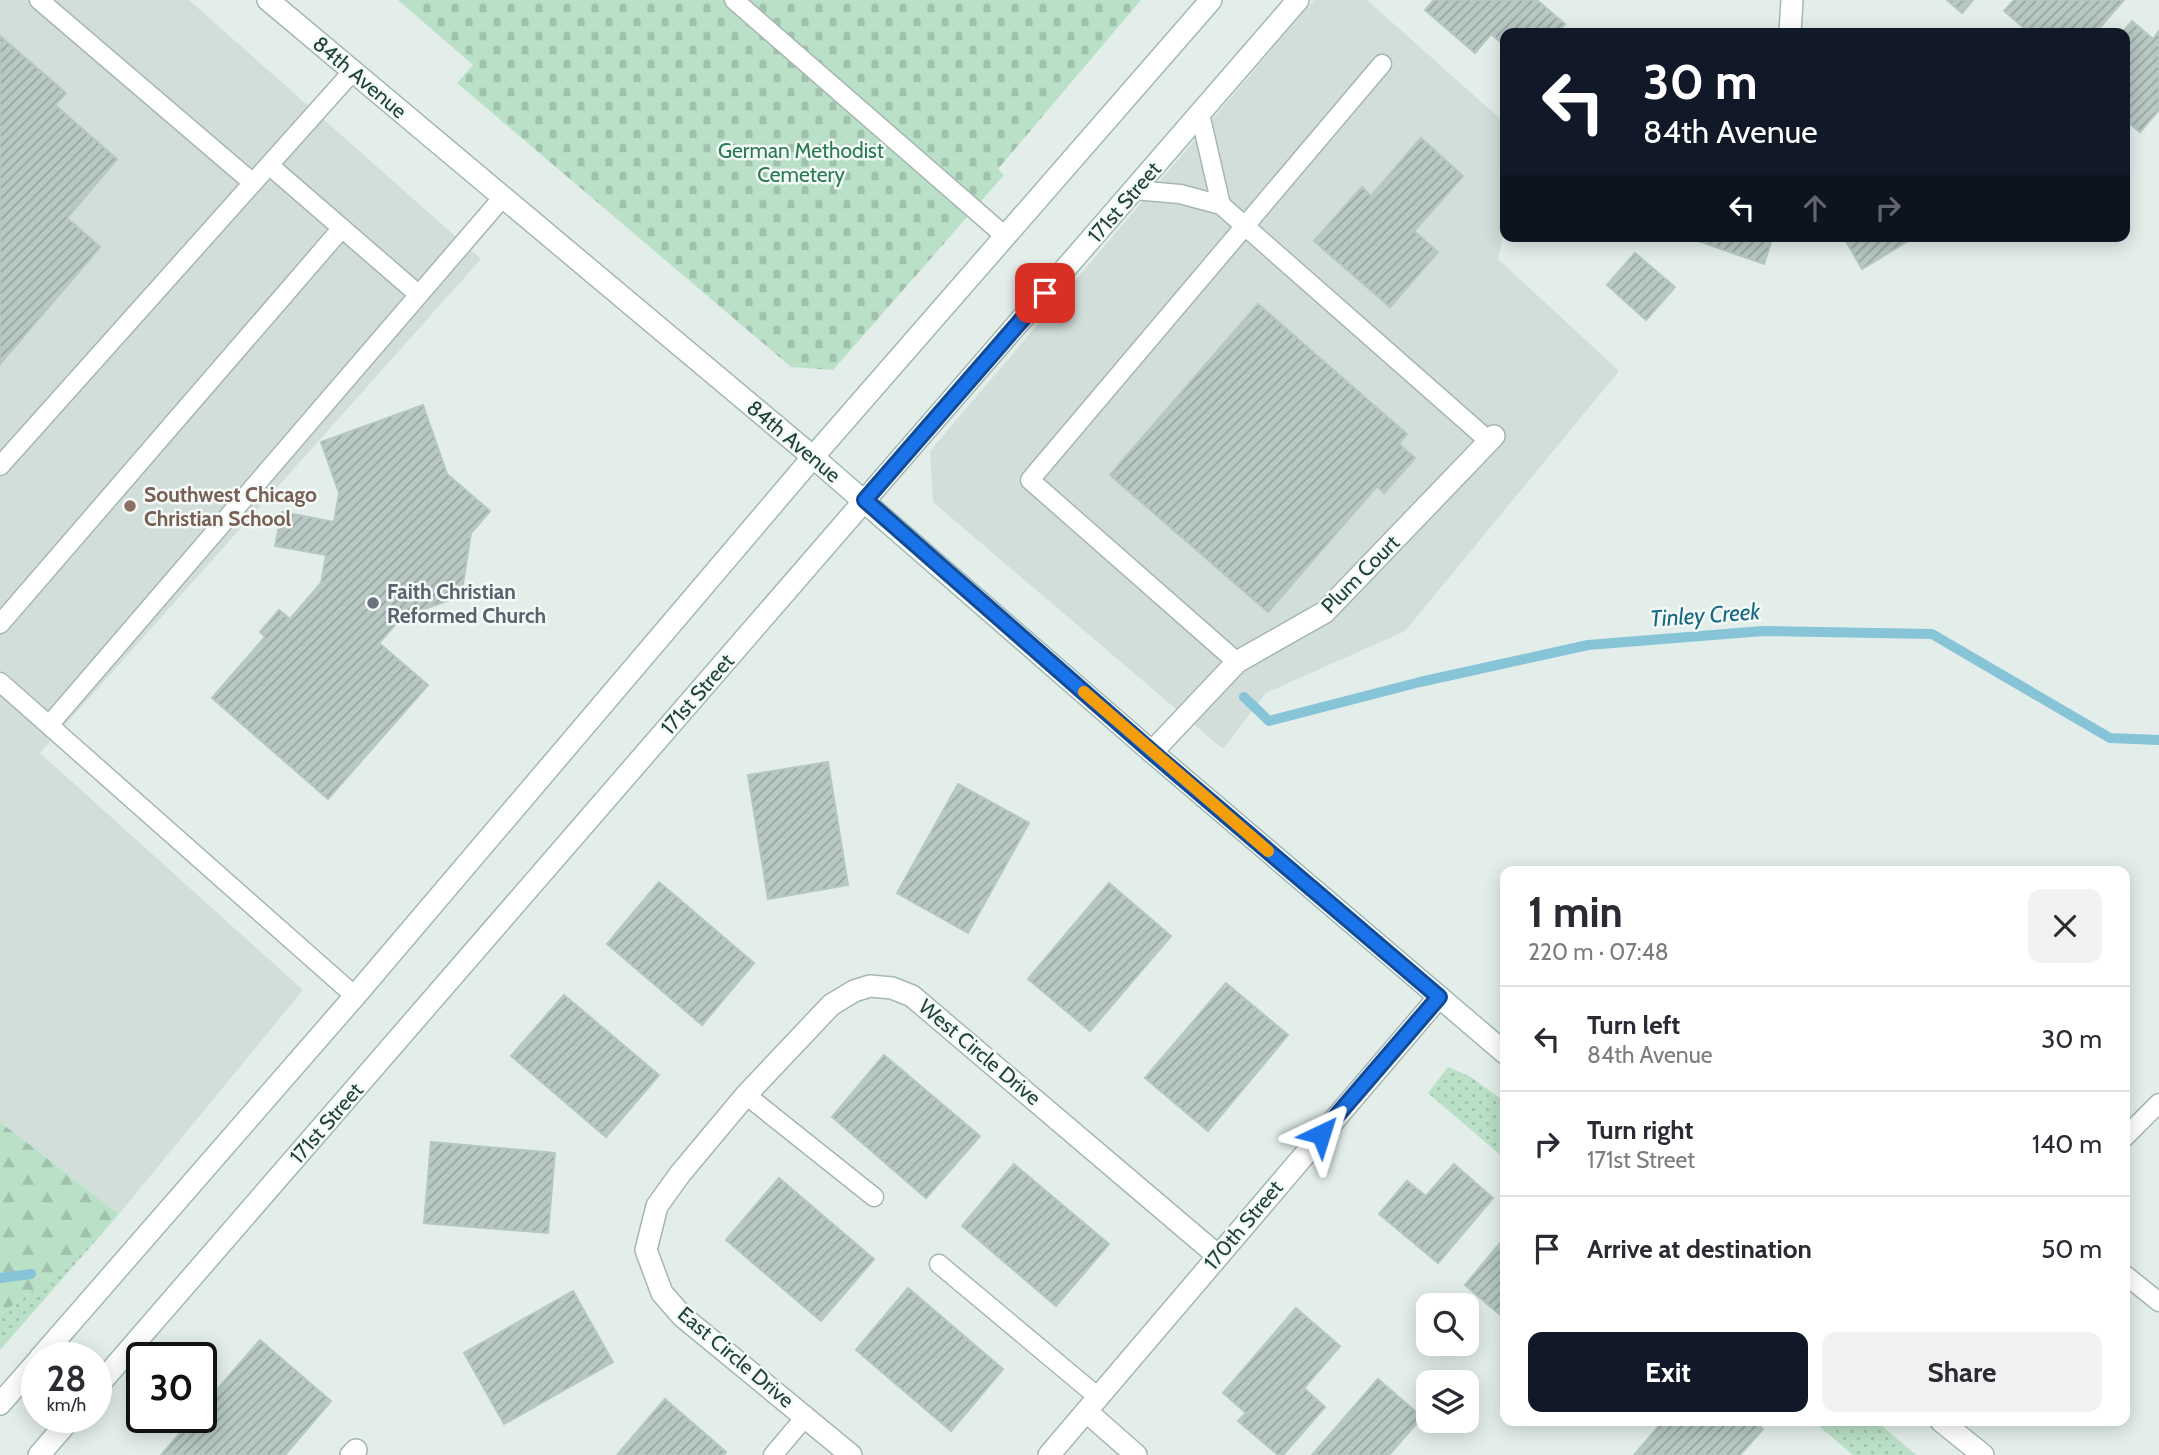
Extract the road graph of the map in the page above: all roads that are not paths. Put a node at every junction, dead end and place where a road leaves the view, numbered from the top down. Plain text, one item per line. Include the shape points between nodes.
1 (39, 0) edge
2 (734, 0) edge
3 (1211, 0) edge
4 (1298, 0) edge
5 (1791, 0) edge
6 (277, 3) edge
7 (1790, 28) edge
8 (1382, 64) dead end
9 (353, 71) junction
10 (1199, 114) junction
11 (269, 165) junction
12 (253, 183) junction
13 (1134, 190) junction
14 (503, 197) junction
15 (1221, 205) junction
16 (1245, 226) junction
17 (342, 228) junction
18 (1005, 236) junction
19 (418, 294) junction
20 (1491, 438) joint
21 (813, 457) junction
22 (0, 466) edge
23 (865, 500) junction
24 (0, 624) edge
25 (1237, 662) junction
26 (0, 682) edge
27 (50, 724) junction
28 (1152, 752) junction
29 (355, 996) junction
30 (1439, 997) junction
31 (1500, 1049) edge
32 (742, 1100) junction
33 (2159, 1102) edge
34 (2130, 1132) edge
35 (874, 1197) dead end
36 (1217, 1255) junction
37 (939, 1264) dead end
38 (2130, 1279) edge
39 (2159, 1302) edge
40 (54, 1342) edge
41 (112, 1370) edge
42 (21, 1380) edge
43 (0, 1404) edge
44 (1092, 1405) junction
45 (806, 1416) junction
46 (1947, 1426) edge
47 (58, 1433) edge
48 (39, 1455) edge
49 (773, 1455) edge
50 (851, 1455) edge
51 (1049, 1455) edge
52 (1136, 1455) edge
53 (1983, 1455) edge

1 - 12 lane
2 - 18 lane
3 - 18 street
4 - 10 street, 171st Street
5 - 7 street
6 - 9 street, 84th Avenue
8 - 16 lane
9 - 11 lane
9 - 14 street, 84th Avenue
10 - 13 street, 171st Street
10 - 15 lane
11 - 12 lane
11 - 17 lane
12 - 22 lane
13 - 15 lane via 1180,194
13 - 23 street, 171st Street
14 - 19 lane
14 - 21 street, 84th Avenue
15 - 16 lane
16 - 20 lane
16 - 25 lane via 1030,480
17 - 19 lane
17 - 24 lane
18 - 21 street
19 - 27 lane
20 - 25 street, Plum Court via 1325,612
21 - 23 street, 84th Avenue
21 - 29 street
23 - 28 street, 84th Avenue
23 - 41 street, 171st Street
25 - 28 street, Plum Court
26 - 27 lane
27 - 29 lane
28 - 30 street, 84th Avenue
29 - 40 street
30 - 31 street, 84th Avenue
30 - 36 street, 170th Street
32 - 35 lane
32 - 36 street, West Circle Drive via 831,1005 870,986 892,988 924,1005
32 - 45 street, East Circle Drive via 657,1206 646,1250 663,1293 683,1317
33 - 34 lane
36 - 44 street, 170th Street
37 - 44 lane
38 - 39 lane
42 - 43 street
44 - 51 street, 170th Street
44 - 52 street
45 - 49 lane
45 - 50 street, East Circle Drive
46 - 53 street
47 - 48 street

